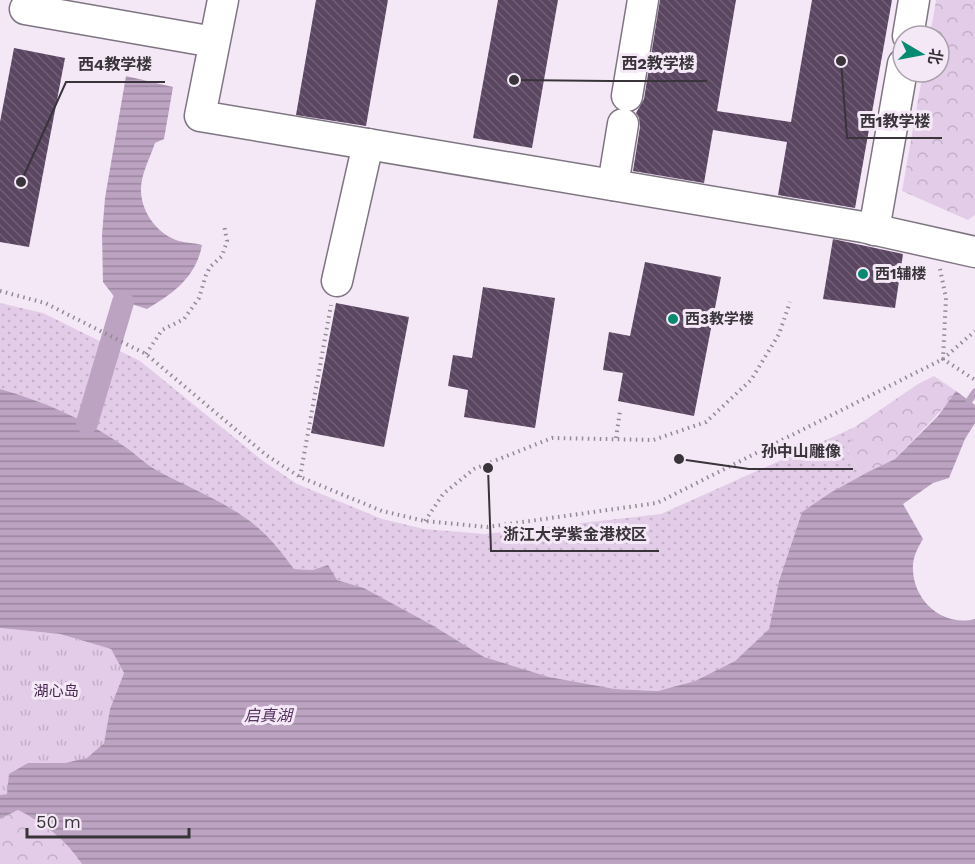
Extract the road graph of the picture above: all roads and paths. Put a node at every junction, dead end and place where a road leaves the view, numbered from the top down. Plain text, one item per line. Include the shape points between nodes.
1 (223, 0) edge
2 (643, 0) edge
3 (914, 0) edge
4 (25, 9) dead end
5 (910, 24) edge
6 (214, 42) junction
7 (900, 84) edge
8 (368, 144) junction
9 (613, 185) junction
10 (224, 225) dead end
11 (874, 230) junction
12 (930, 242) junction
13 (975, 252) edge
14 (337, 281) joint
15 (0, 291) edge
16 (790, 302) dead end
17 (975, 331) edge
18 (146, 354) junction
19 (943, 359) junction
20 (975, 380) edge
21 (620, 411) dead end
22 (616, 438) junction
23 (300, 477) junction
24 (425, 521) junction

1 - 6 lane
2 - 9 lane
3 - 5 lane
4 - 6 lane
6 - 8 lane via 200,116
7 - 11 lane
8 - 9 lane
8 - 14 lane
9 - 11 lane
10 - 18 path via 227,241 222,256 206,275 200,298 184,319 162,330
11 - 12 lane
12 - 13 lane
12 - 19 path via 946,298
14 - 23 path
15 - 18 path via 45,303
16 - 22 path via 779,334 751,380 706,422 653,440
17 - 19 path
18 - 23 path via 266,455
19 - 20 path
19 - 24 path via 657,503 487,527
21 - 22 path
22 - 24 path via 552,438 474,469 443,494
23 - 24 path via 382,511

